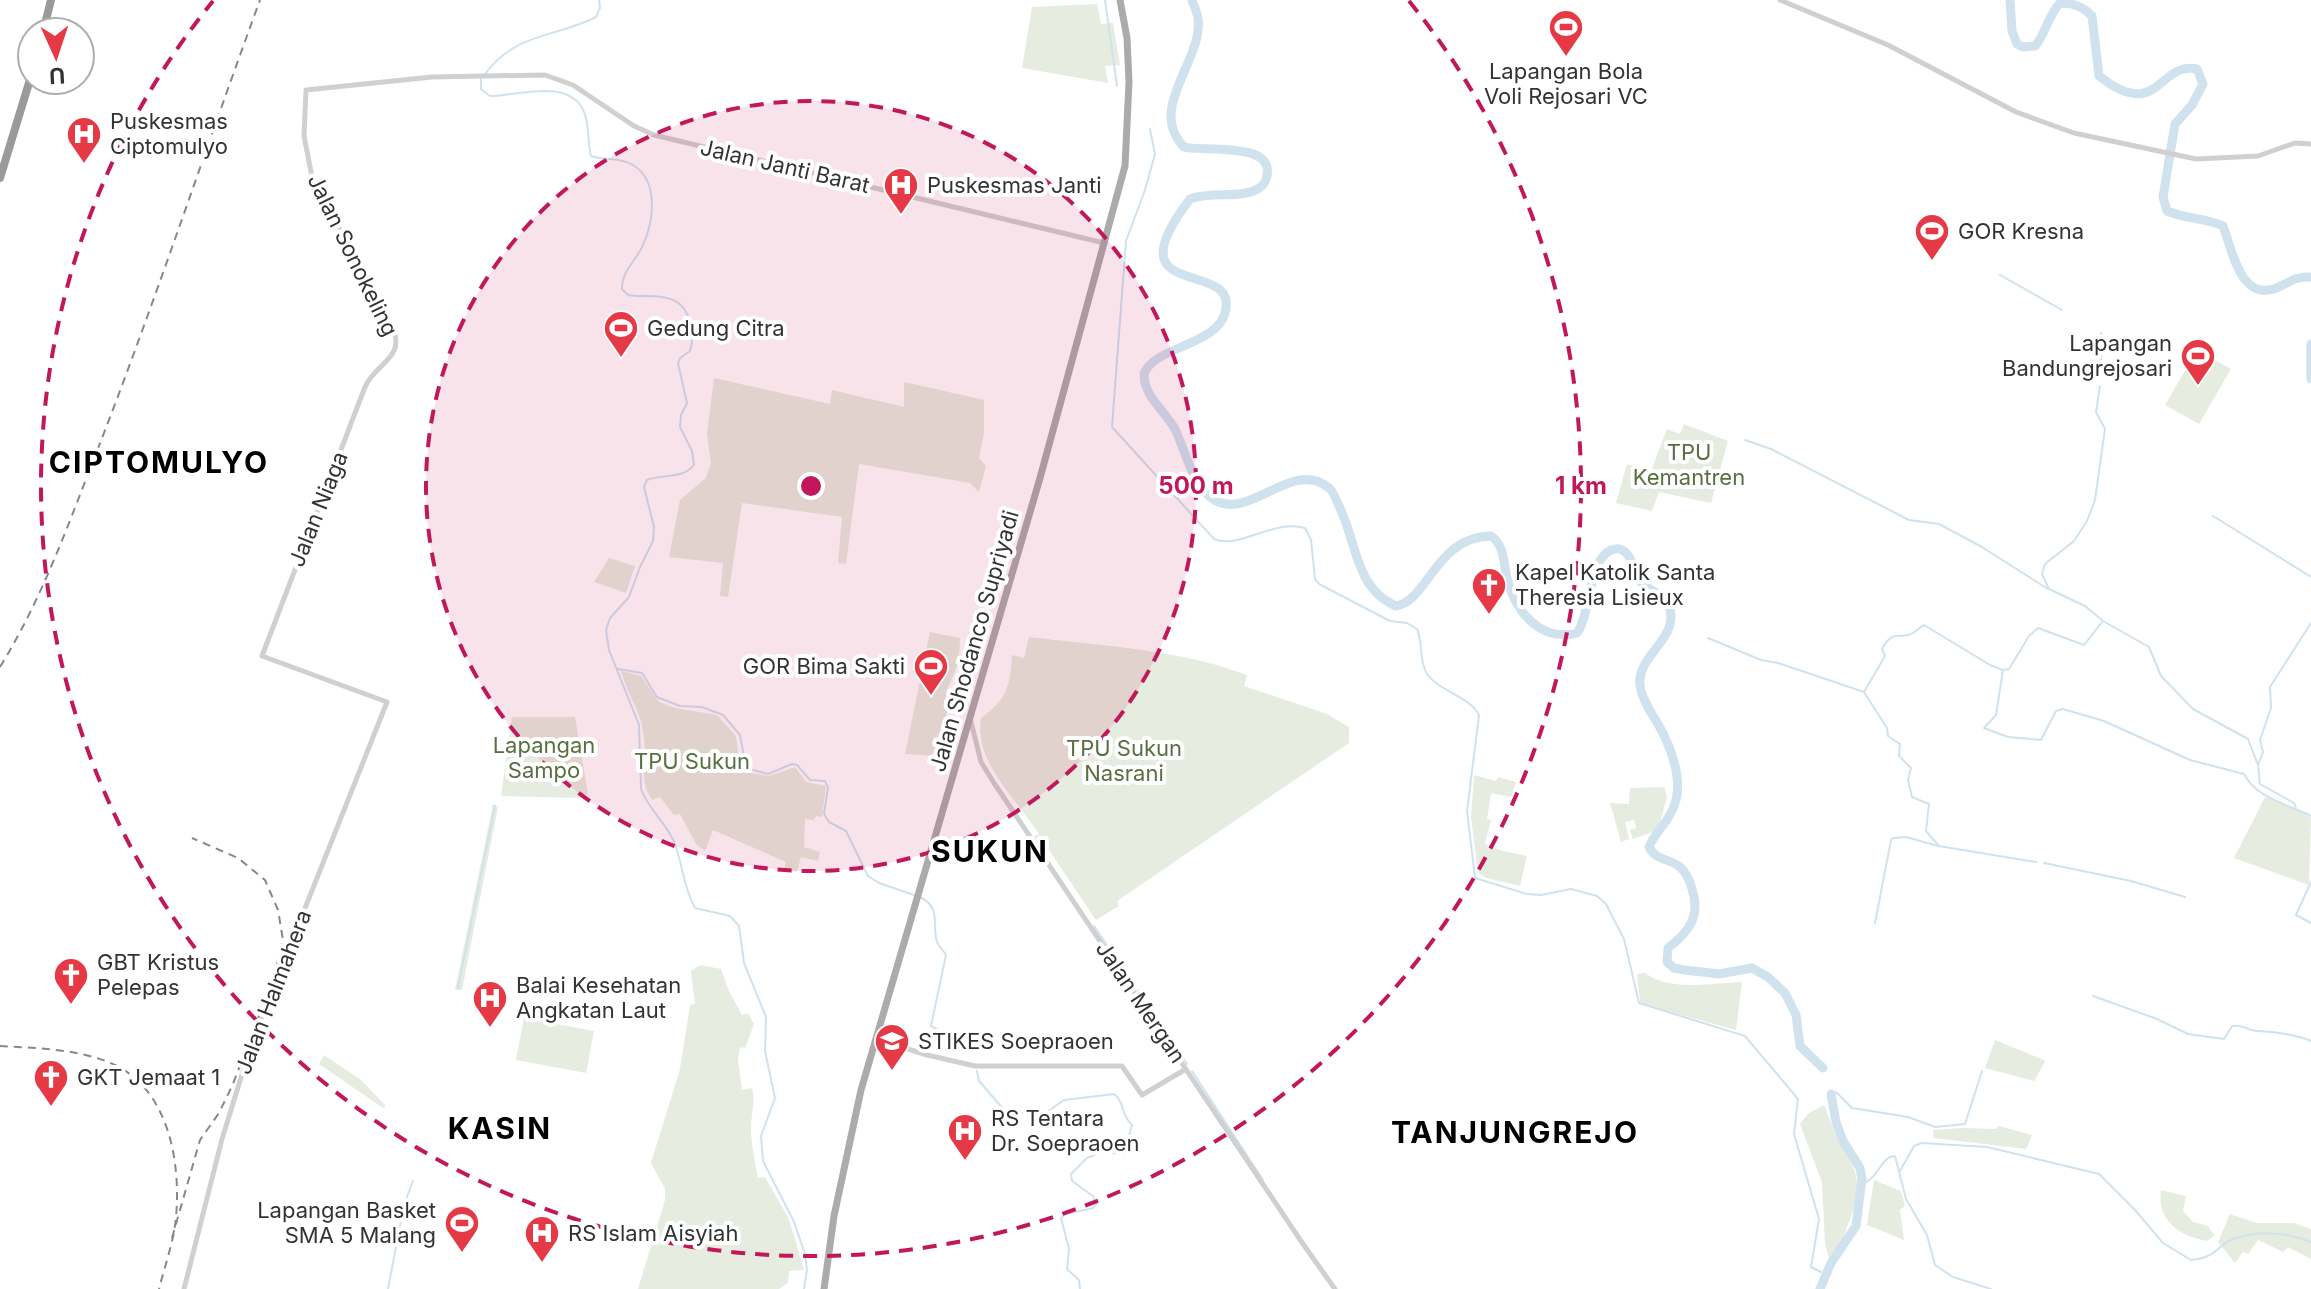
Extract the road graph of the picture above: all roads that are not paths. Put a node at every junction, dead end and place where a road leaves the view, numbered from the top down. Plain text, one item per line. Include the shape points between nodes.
1 (1120, 0) edge
2 (1780, 0) edge
3 (306, 90) joint
4 (25, 96) edge
5 (2311, 144) edge
6 (0, 178) edge
7 (1104, 243) junction
8 (381, 367) joint
9 (387, 702) joint
10 (970, 717) junction
11 (875, 1039) junction
12 (1186, 1069) junction
13 (184, 1289) edge
14 (824, 1289) edge
15 (1335, 1289) edge

1 - 7 main road, Jalan Shodanco Supriyadi via 1128,49 1129,121 1125,166
2 - 5 street via 1914,59 2000,105 2087,136 2189,158 2250,157 2295,143
3 - 7 street, Jalan Janti Barat via 389,80 558,78 654,135
3 - 8 street, Jalan Sonokeling via 304,136 312,177 396,337 393,354
4 - 6 highway
7 - 10 main road, Jalan Shodanco Supriyadi
8 - 9 street, Jalan Niaga via 365,387 262,656
9 - 13 street, Jalan Halmahera via 253,1039
10 - 11 main road, Jalan Shodanco Supriyadi
10 - 12 street, Jalan Mergan via 981,762
11 - 12 street via 979,1067 1122,1066 1142,1095
11 - 14 main road, Jalan Shodanco Supriyadi via 847,1149
12 - 15 street, Jalan Mergan

